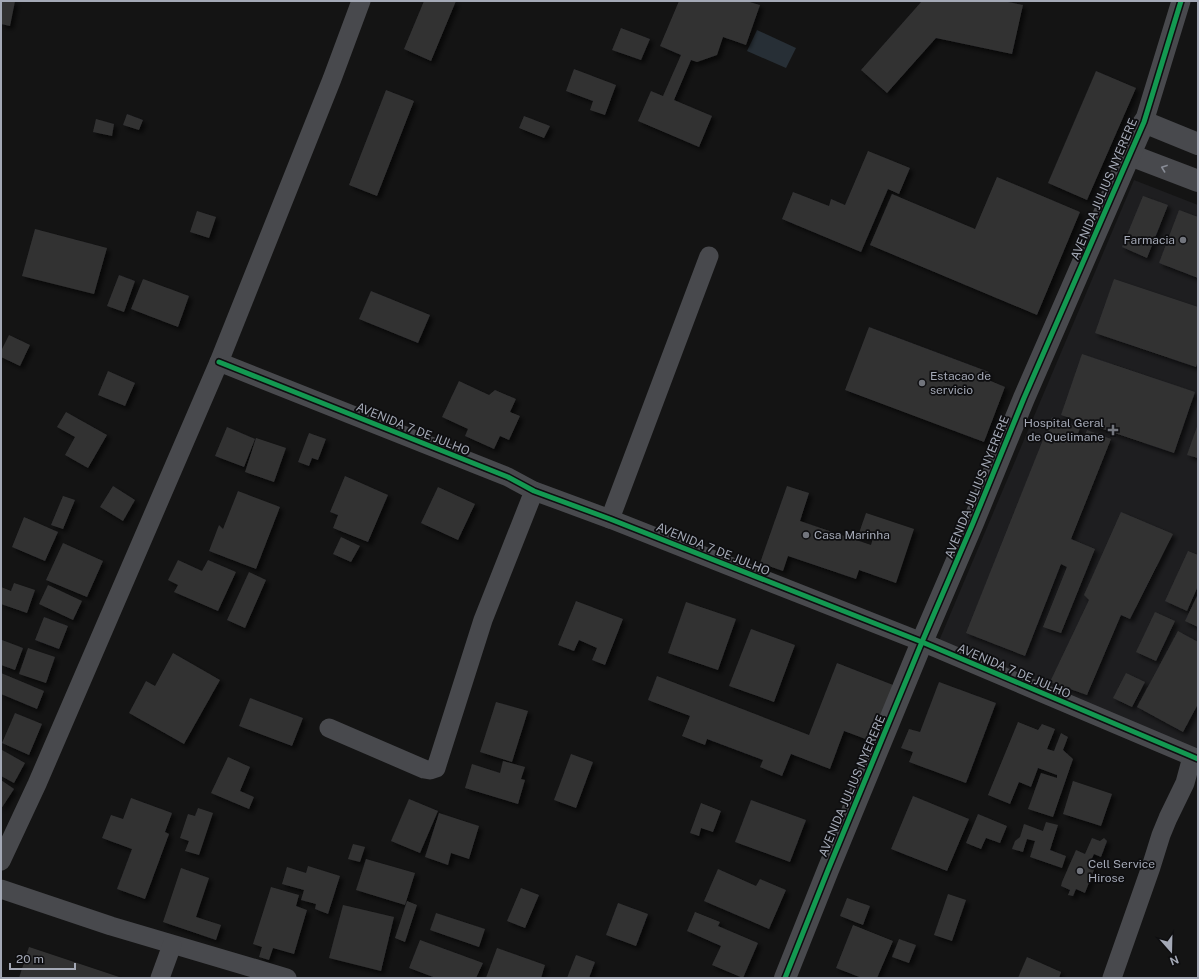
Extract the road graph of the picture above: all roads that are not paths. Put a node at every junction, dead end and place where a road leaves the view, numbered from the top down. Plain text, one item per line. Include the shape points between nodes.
1 (362, 1) edge
2 (1181, 1) edge
3 (1144, 122) junction
4 (1198, 144) edge
5 (1130, 156) junction
6 (1198, 181) edge
7 (709, 256) dead end
8 (219, 362) junction
9 (534, 492) junction
10 (610, 519) junction
11 (922, 642) junction
12 (330, 728) dead end
13 (1195, 758) edge
14 (1, 861) edge
15 (1, 889) edge
16 (172, 945) junction
17 (160, 978) edge
18 (287, 978) edge
19 (784, 978) edge
20 (1112, 978) edge

1 - 8 street
2 - 3 street, AVENIDA JULIUS NYERERE
3 - 4 street
3 - 5 street, AVENIDA JULIUS NYERERE
6 -> 5 street
5 - 11 street, AVENIDA JULIUS NYERERE via 1024,398 974,523
7 - 10 street
8 - 9 street, AVENIDA 7 DE JULHO via 508,477
8 - 14 street via 37,784
9 - 10 street, AVENIDA 7 DE JULHO
9 - 12 street via 483,620 436,768 424,769
10 - 11 street, AVENIDA 7 DE JULHO
11 - 13 street, AVENIDA 7 DE JULHO
11 - 19 street, AVENIDA JULIUS NYERERE
13 - 20 street via 1161,836
15 - 16 street
16 - 17 street
16 - 18 street

